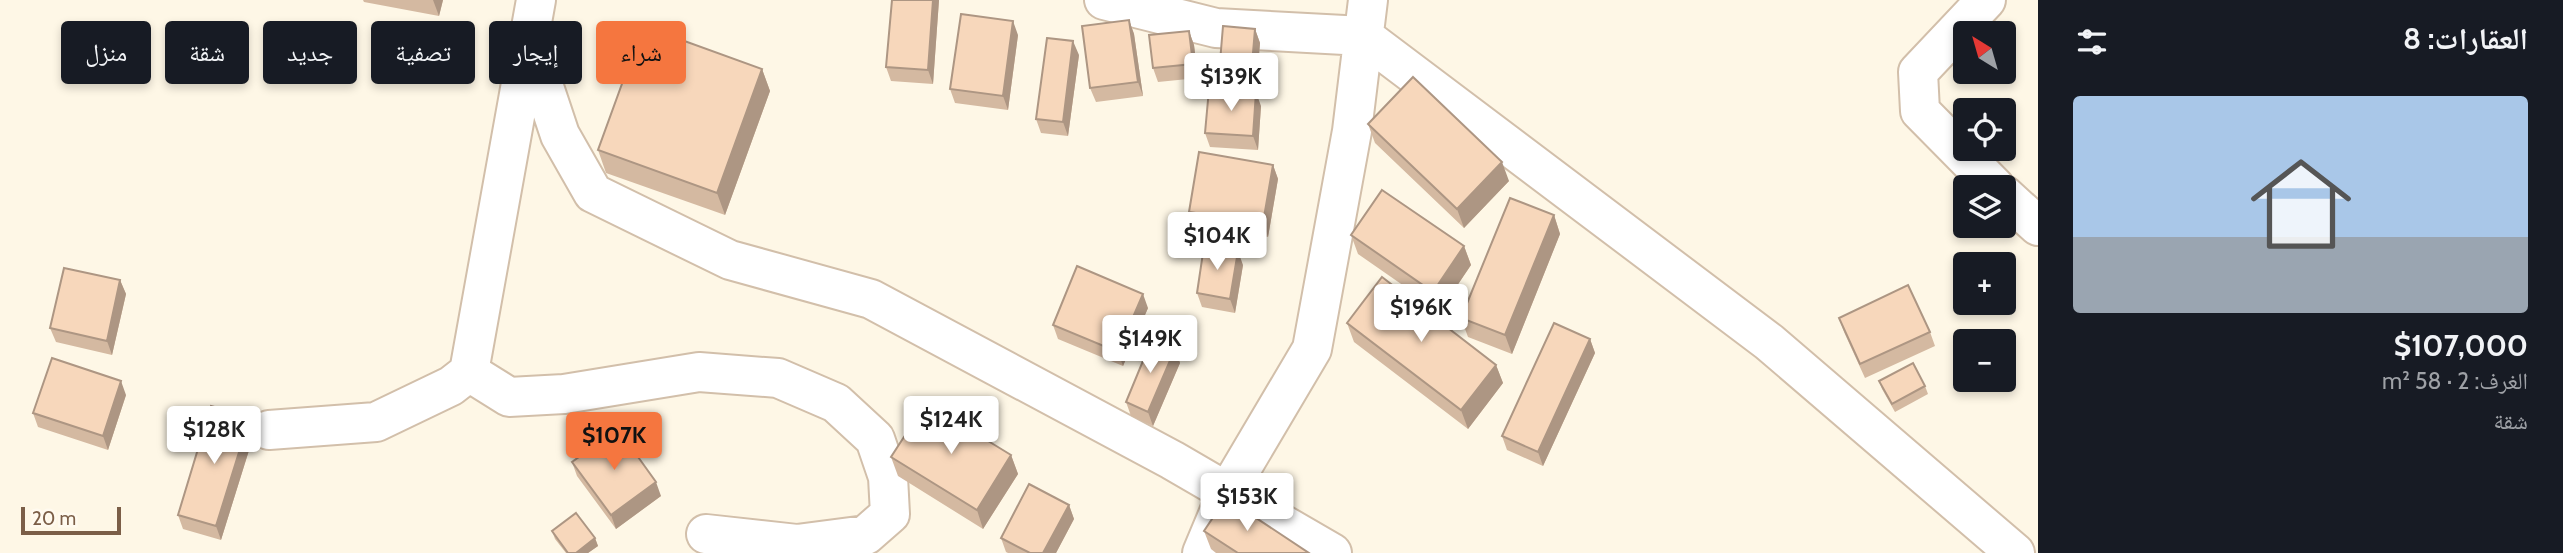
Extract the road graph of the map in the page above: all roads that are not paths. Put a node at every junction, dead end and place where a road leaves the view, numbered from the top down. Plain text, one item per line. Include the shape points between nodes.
1 (536, 0) edge
2 (1104, 0) edge
3 (1986, 0) edge
4 (1365, 18) edge
5 (532, 21) edge
6 (521, 84) edge
7 (543, 84) edge
8 (1983, 175) edge
9 (2016, 206) edge
10 (2038, 226) edge
11 (470, 372) junction
12 (269, 430) dead end
13 (1228, 491) junction
14 (706, 534) dead end
15 (1202, 553) edge
16 (1332, 553) edge
17 (2015, 553) edge

1 - 5 street
2 - 4 street via 1216,28
3 - 8 street via 1918,72 1920,111
4 - 13 street via 1352,131 1312,349
4 - 17 street via 1769,342
6 - 11 street
7 - 13 street via 560,135 593,193 730,260 871,299
9 - 10 street
11 - 12 street via 376,422
11 - 14 street via 509,397 565,394 699,372 778,378 836,403 874,439 888,477 890,514 866,535 797,544
13 - 15 street
13 - 16 street

